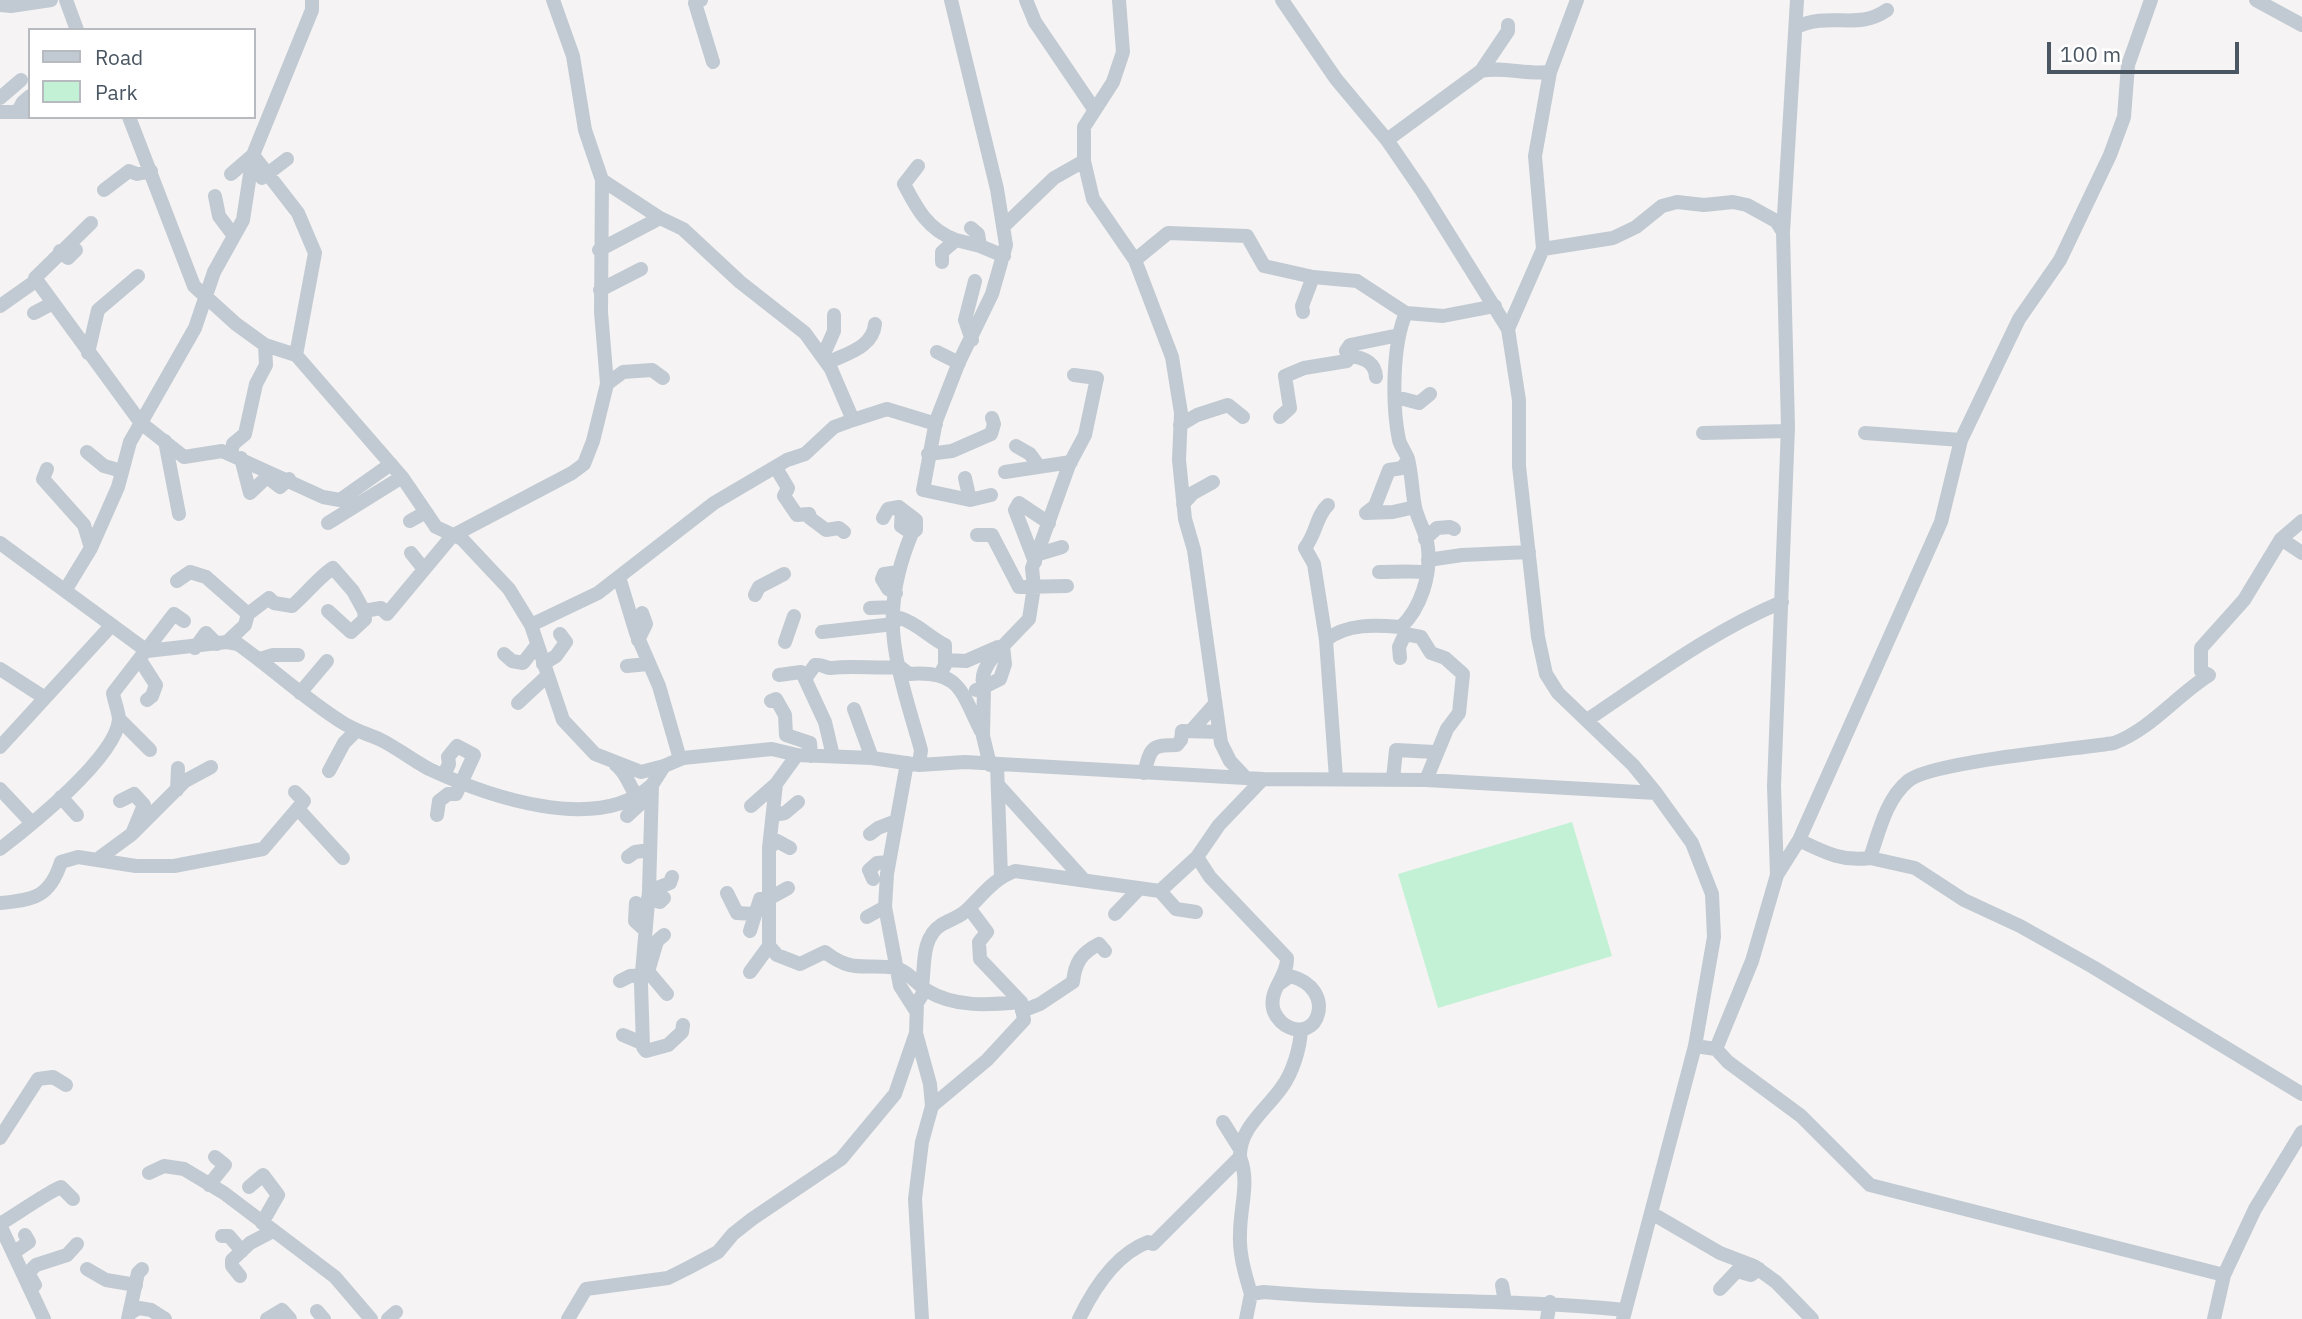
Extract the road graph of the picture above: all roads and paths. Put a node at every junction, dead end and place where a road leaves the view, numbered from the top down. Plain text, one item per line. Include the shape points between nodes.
1 (51, 0) edge
2 (66, 0) edge
3 (312, 0) edge
4 (553, 0) edge
5 (701, 0) edge
6 (951, 0) edge
7 (1026, 0) edge
8 (1119, 0) edge
9 (1282, 0) edge
10 (1577, 0) edge
11 (1797, 0) edge
12 (2151, 0) edge
13 (2256, 0) edge
14 (0, 2) edge
15 (1888, 10) dead end
16 (1508, 25) dead end
17 (2302, 25) edge
18 (1796, 27) junction
19 (76, 28) edge
20 (713, 62) dead end
21 (1481, 71) junction
22 (1550, 72) junction
23 (21, 80) dead end
24 (0, 99) edge
25 (1094, 109) junction
26 (0, 112) edge
27 (24, 112) edge
28 (130, 119) edge
29 (1387, 140) junction
30 (253, 155) junction
31 (287, 159) dead end
32 (1084, 161) junction
33 (918, 166) dead end
34 (151, 171) junction
35 (269, 173) junction
36 (231, 174) dead end
37 (602, 180) junction
38 (248, 186) junction
39 (104, 190) dead end
40 (215, 196) dead end
41 (660, 218) junction
42 (91, 223) dead end
43 (1003, 227) junction
44 (971, 228) dead end
45 (1783, 232) junction
46 (234, 236) junction
47 (956, 240) junction
48 (980, 246) junction
49 (1543, 249) junction
50 (76, 250) dead end
51 (599, 250) junction
52 (60, 251) junction
53 (1003, 256) junction
54 (1135, 260) junction
55 (942, 262) dead end
56 (640, 270) dead end
57 (138, 276) dead end
58 (1313, 277) junction
59 (37, 280) junction
60 (975, 281) dead end
61 (600, 290) junction
62 (205, 295) junction
63 (53, 303) junction
64 (0, 306) edge
65 (1495, 306) junction
66 (1303, 312) dead end
67 (34, 313) dead end
68 (1406, 313) junction
69 (834, 315) dead end
70 (875, 324) dead end
71 (1508, 329) junction
72 (1399, 335) junction
73 (972, 340) junction
74 (265, 345) junction
75 (937, 352) dead end
76 (88, 353) junction
77 (296, 355) junction
78 (1348, 356) junction
79 (825, 359) junction
80 (959, 363) junction
81 (1074, 375) dead end
82 (1376, 377) dead end
83 (663, 378) dead end
84 (607, 384) junction
85 (1430, 394) dead end
86 (1396, 397) junction
87 (1243, 417) dead end
88 (1280, 417) dead end
89 (992, 418) dead end
90 (853, 420) junction
91 (141, 423) junction
92 (936, 424) junction
93 (1180, 425) junction
94 (1788, 431) junction
95 (1703, 433) dead end
96 (1865, 433) dead end
97 (1961, 440) junction
98 (165, 441) junction
99 (1016, 446) dead end
100 (87, 452) dead end
101 (928, 454) junction
102 (236, 456) junction
103 (1408, 460) junction
104 (1071, 462) junction
105 (391, 464) junction
106 (1038, 465) junction
107 (776, 468) junction
108 (47, 469) dead end
109 (122, 471) junction
110 (1005, 472) dead end
111 (402, 477) junction
112 (965, 478) dead end
113 (289, 479) junction
114 (1213, 482) dead end
115 (990, 495) dead end
116 (971, 499) junction
117 (347, 503) junction
118 (1183, 504) junction
119 (1328, 505) dead end
120 (1419, 506) junction
121 (426, 512) junction
122 (179, 514) dead end
123 (883, 518) dead end
124 (410, 521) dead end
125 (2302, 521) edge
126 (1049, 523) junction
127 (1454, 529) dead end
128 (844, 533) dead end
129 (977, 535) dead end
130 (452, 536) junction
131 (1425, 539) junction
132 (2281, 539) junction
133 (0, 543) edge
134 (1062, 547) dead end
135 (92, 548) junction
136 (1529, 552) junction
137 (411, 553) dead end
138 (2302, 553) edge
139 (1037, 558) junction
140 (1428, 566) junction
141 (423, 568) junction
142 (1379, 572) dead end
143 (784, 574) dead end
144 (619, 577) junction
145 (177, 580) dead end
146 (1068, 586) dead end
147 (1034, 587) junction
148 (66, 589) junction
149 (755, 595) dead end
150 (1782, 601) junction
151 (870, 608) dead end
152 (328, 611) dead end
153 (364, 611) junction
154 (894, 612) junction
155 (642, 613) dead end
156 (248, 614) junction
157 (794, 617) dead end
158 (184, 621) dead end
159 (531, 625) junction
160 (110, 627) junction
161 (1403, 630) junction
162 (822, 632) dead end
163 (560, 634) dead end
164 (638, 640) junction
165 (1326, 640) junction
166 (785, 642) dead end
167 (222, 643) junction
168 (537, 645) junction
169 (1003, 646) junction
170 (505, 654) dead end
171 (298, 655) dead end
172 (143, 656) junction
173 (1400, 658) dead end
174 (260, 659) junction
175 (946, 660) junction
176 (327, 661) dead end
177 (648, 664) junction
178 (627, 666) dead end
179 (900, 667) junction
180 (0, 669) edge
181 (545, 670) junction
182 (801, 672) dead end
183 (779, 675) dead end
184 (940, 675) junction
185 (984, 687) junction
186 (964, 691) junction
187 (300, 693) junction
188 (45, 698) junction
189 (147, 700) dead end
190 (771, 701) dead end
191 (518, 703) dead end
192 (1215, 704) junction
193 (854, 709) dead end
194 (334, 718) junction
195 (119, 719) junction
196 (1587, 720) junction
197 (356, 731) junction
198 (1191, 731) junction
199 (1219, 732) junction
200 (983, 736) junction
201 (343, 745) junction
202 (0, 747) edge
203 (150, 750) dead end
204 (804, 756) junction
205 (833, 756) junction
206 (1434, 756) junction
207 (872, 758) junction
208 (680, 759) junction
209 (613, 761) junction
210 (913, 764) junction
211 (994, 765) junction
212 (211, 766) dead end
213 (664, 766) junction
214 (178, 768) dead end
215 (329, 771) dead end
216 (1144, 773) junction
217 (444, 775) junction
218 (1246, 778) junction
219 (1336, 778) junction
220 (1263, 779) junction
221 (1392, 779) junction
222 (1426, 780) junction
223 (461, 782) junction
224 (776, 784) junction
225 (999, 786) junction
226 (0, 789) edge
227 (177, 790) junction
228 (295, 792) dead end
229 (1656, 793) junction
230 (61, 797) junction
231 (120, 801) dead end
232 (798, 802) dead end
233 (643, 803) junction
234 (751, 806) dead end
235 (298, 808) junction
236 (773, 814) junction
237 (77, 815) dead end
238 (437, 815) dead end
239 (626, 816) dead end
240 (896, 821) junction
241 (32, 823) junction
242 (132, 834) junction
243 (870, 834) dead end
244 (1799, 840) junction
245 (769, 848) junction
246 (790, 848) dead end
247 (0, 849) edge
248 (650, 850) junction
249 (1198, 857) junction
250 (343, 858) dead end
251 (628, 858) dead end
252 (1870, 858) junction
253 (98, 859) junction
254 (889, 862) junction
255 (1777, 875) junction
256 (1001, 876) junction
257 (672, 877) dead end
258 (873, 879) dead end
259 (1083, 879) junction
260 (788, 888) dead end
261 (1138, 890) junction
262 (1160, 891) junction
263 (727, 893) dead end
264 (644, 898) junction
265 (664, 898) dead end
266 (768, 899) junction
267 (0, 903) edge
268 (885, 906) junction
269 (970, 908) junction
270 (1196, 912) dead end
271 (754, 914) junction
272 (1115, 914) dead end
273 (867, 916) dead end
274 (750, 931) dead end
275 (664, 935) dead end
276 (769, 946) junction
277 (1105, 951) dead end
278 (1287, 958) junction
279 (898, 968) junction
280 (750, 972) dead end
281 (644, 976) junction
282 (1302, 979) junction
283 (620, 981) dead end
284 (1279, 984) junction
285 (924, 988) junction
286 (667, 994) dead end
287 (1021, 1006) junction
288 (916, 1011) junction
289 (682, 1025) dead end
290 (1301, 1030) junction
291 (916, 1032) junction
292 (623, 1035) dead end
293 (642, 1043) junction
294 (1695, 1046) junction
295 (1716, 1049) junction
296 (66, 1085) dead end
297 (2302, 1094) edge
298 (932, 1105) junction
299 (1223, 1122) dead end
300 (2302, 1132) edge
301 (0, 1138) edge
302 (1240, 1153) junction
303 (215, 1157) dead end
304 (149, 1173) dead end
305 (209, 1185) junction
306 (249, 1187) dead end
307 (73, 1199) dead end
308 (1653, 1214) junction
309 (0, 1224) edge
310 (267, 1227) junction
311 (25, 1235) dead end
312 (222, 1236) dead end
313 (77, 1244) dead end
314 (242, 1251) junction
315 (13, 1253) junction
316 (87, 1269) dead end
317 (142, 1269) dead end
318 (1759, 1269) junction
319 (2224, 1275) junction
320 (240, 1276) dead end
321 (136, 1285) junction
322 (1502, 1285) dead end
323 (1720, 1289) dead end
324 (1251, 1294) junction
325 (35, 1302) junction
326 (1506, 1302) junction
327 (1550, 1303) junction
328 (1624, 1315) edge
329 (129, 1316) edge
330 (44, 1319) edge
331 (165, 1319) edge
332 (267, 1319) edge
333 (290, 1319) edge
334 (371, 1319) edge
335 (568, 1319) edge
336 (922, 1319) edge
337 (1079, 1319) edge
338 (1246, 1319) edge
339 (1547, 1319) edge
340 (1812, 1319) edge
341 (2214, 1319) edge

1 - 14 street via 11,6
2 - 19 street
3 - 30 street via 312,10
4 - 37 street via 573,56 585,131
5 - 20 street via 695,3
6 - 43 street
7 - 25 street via 1035,22
8 - 25 street via 1123,52 1113,82
9 - 29 street via 1336,79
10 - 22 street
11 - 18 street
12 - 97 street via 2127,65 2124,117 2110,155 2060,260 2018,319
13 - 17 street
15 - 18 street via 1873,20 1810,20
16 - 21 street
18 - 45 street
21 - 22 street
21 - 29 street
22 - 49 street via 1535,156
23 - 24 street
25 - 32 street via 1084,127
26 - 27 street
28 - 34 street
29 - 65 street
30 - 35 street
30 - 36 street
30 - 38 street
31 - 35 street
32 - 43 street via 1055,178
32 - 54 street via 1093,199
33 - 47 street via 904,184 930,227
34 - 39 street via 129,171
34 - 62 street via 194,286
35 - 38 street
35 - 77 street via 298,213 314,253
37 - 41 street
37 - 51 street
38 - 46 street via 243,220
40 - 46 street via 219,216
41 - 51 street
41 - 79 street via 683,229 711,252 740,282 805,333
42 - 52 street
43 - 53 street
44 - 48 street via 978,234
45 - 49 street via 1776,221 1747,205 1677,202 1661,206 1636,227 1613,238
45 - 94 street
46 - 62 street
47 - 48 street
47 - 55 street via 942,252
48 - 53 street
49 - 71 street
50 - 52 street via 68,258
51 - 61 street
52 - 59 street
53 - 73 street via 1000,276
54 - 58 street via 1168,233 1247,236 1264,266
54 - 93 street via 1172,357
56 - 61 street
57 - 76 street via 98,310
58 - 66 street
58 - 68 street via 1357,281
59 - 63 street
59 - 64 street
60 - 73 street via 965,320
61 - 84 street
62 - 74 street
62 - 91 street via 195,328
63 - 67 street
63 - 76 street
65 - 68 street via 1443,316
65 - 71 street
68 - 72 street
69 - 79 street
70 - 79 street via 875,332 859,349
71 - 136 street via 1519,400 1519,466
72 - 78 street via 1350,345
72 - 86 street
73 - 80 street
74 - 77 street
74 - 102 street via 266,365 256,384 245,434 233,444
75 - 80 street
76 - 91 street
77 - 105 street
78 - 82 street via 1366,359
78 - 88 street via 1347,360 1285,376 1290,408
79 - 90 street
80 - 92 street
81 - 104 street via 1097,378 1097,389 1085,435
83 - 84 street via 652,370 623,372
84 - 130 street via 584,464
85 - 86 street via 1419,403
86 - 103 street via 1400,443
87 - 93 street via 1228,405
89 - 101 street via 991,433 952,451
90 - 92 street via 887,410
90 - 107 street via 834,427 805,454
91 - 98 street
91 - 109 street
92 - 101 street
93 - 118 street
94 - 95 street
94 - 150 street
96 - 97 street
97 - 244 street via 1941,522
98 - 102 street via 184,457 222,451
98 - 122 street
99 - 106 street
100 - 109 street via 104,466
101 - 116 street via 923,490
102 - 113 street
102 - 113 street via 250,493 267,477 280,487
103 - 120 street via 1418,482
103 - 120 street via 1402,468 1389,470 1375,506 1366,513
104 - 106 street
104 - 126 street
105 - 111 street
105 - 117 street
106 - 110 street
107 - 128 street via 788,488 784,496 797,514 809,514 826,530 839,528
107 - 144 street via 703,511
108 - 135 street via 43,479 84,525
109 - 135 street
111 - 117 street
111 - 121 street
112 - 116 street
113 - 117 street
114 - 118 street
115 - 116 street
118 - 192 street
119 - 165 street via 1305,548 1314,564
120 - 131 street
121 - 124 street
121 - 130 street via 436,527
123 - 154 street via 888,509 902,510 901,526 912,533 899,572
125 - 132 street
126 - 139 street
126 - 139 street via 1019,503 1014,510
127 - 131 street via 1437,528
129 - 147 street via 992,535 1019,587
130 - 141 street
130 - 159 street via 472,549 509,589
131 - 140 street
132 - 138 street
132 - 252 street via 2244,600 2201,648 2201,671 2209,676 2139,732 2114,743 1945,766 1914,776 1889,807
133 - 148 street
134 - 139 street
135 - 148 street
136 - 140 street via 1479,553
136 - 196 street via 1546,674 1558,693
137 - 141 street
139 - 147 street
140 - 142 street via 1403,574
140 - 161 street via 1416,608
141 - 153 street via 387,614 381,608
143 - 149 street via 760,587
144 - 159 street via 598,593
144 - 164 street
145 - 156 street via 190,572 206,577
146 - 147 street
147 - 169 street via 1029,619
148 - 160 street
150 - 196 street via 1716,635
150 - 255 street via 1774,786
151 - 154 street
152 - 153 street via 351,632 365,619
153 - 156 street via 354,591 333,568 292,606 269,598
154 - 162 street
154 - 175 street via 945,645
154 - 179 street
155 - 164 street via 646,624
156 - 167 street via 245,625
157 - 166 street
158 - 172 street via 174,614
159 - 168 street
160 - 172 street
160 - 188 street
161 - 165 street via 1380,624 1338,631
161 - 173 street
161 - 206 street via 1421,637 1431,653 1445,658 1463,674 1459,713
163 - 181 street via 566,642
164 - 177 street
165 - 219 street
167 - 172 street
167 - 174 street via 238,644
168 - 170 street via 523,663
168 - 181 street
169 - 175 street via 965,661
169 - 185 street via 1005,664 1000,679
171 - 174 street via 273,654
172 - 189 street via 156,685
172 - 195 street via 113,694
174 - 187 street
175 - 184 street
176 - 187 street
177 - 178 street
177 - 208 street
179 - 184 street via 909,674
179 - 205 street via 840,664 829,668 822,664 810,670 805,679 825,722
179 - 210 street via 921,750
180 - 188 street
181 - 191 street
181 - 209 street via 563,720 595,754
182 - 183 street
184 - 186 street
185 - 186 street
185 - 200 street
186 - 200 street
187 - 194 street
188 - 202 street
190 - 204 street via 782,704 786,735 810,743
192 - 198 street
192 - 199 street
193 - 207 street
194 - 197 street
194 - 201 street
195 - 203 street
195 - 230 street via 109,743
196 - 229 street
197 - 201 street
197 - 217 street
198 - 199 street
198 - 216 street via 1182,731 1177,745 1152,748
199 - 218 street via 1230,761
200 - 211 street
201 - 215 street
204 - 205 street
204 - 208 street via 772,750
204 - 224 street
205 - 207 street
206 - 221 street via 1428,751 1396,751
206 - 222 street
207 - 210 street
208 - 213 street
209 - 213 street via 641,772
209 - 233 street
210 - 211 street
210 - 240 street
211 - 216 street
211 - 225 street
212 - 227 street
213 - 233 street
214 - 227 street
216 - 218 street
217 - 223 street
217 - 223 street via 452,749 461,746 474,755
218 - 220 street
219 - 220 street
219 - 221 street
220 - 249 street via 1219,825
221 - 222 street
222 - 229 street
223 - 233 street via 575,810
223 - 238 street via 456,794 439,801
224 - 234 street
224 - 236 street
225 - 256 street
225 - 259 street
226 - 241 street
227 - 242 street
228 - 235 street via 304,801
229 - 294 street via 1692,843 1712,894 1714,937
230 - 237 street
230 - 241 street
231 - 242 street via 134,794 144,805
232 - 236 street via 785,813
233 - 239 street
233 - 248 street
235 - 250 street
235 - 253 street via 263,849 174,866
236 - 245 street
240 - 243 street
240 - 254 street
241 - 247 street
242 - 253 street
244 - 252 street via 1837,858
244 - 255 street
245 - 246 street via 777,841
245 - 266 street
248 - 251 street
248 - 264 street
249 - 262 street
249 - 278 street via 1210,877
252 - 297 street via 1915,868 1964,900 2093,967
253 - 267 street via 78,857 61,862 56,879 41,896
254 - 258 street via 877,863 869,870
254 - 268 street
255 - 295 street via 1752,961
256 - 259 street via 1015,872
256 - 269 street
257 - 264 street via 670,883
259 - 261 street
260 - 266 street
261 - 262 street
261 - 272 street
262 - 270 street via 1176,909
263 - 271 street via 737,912
264 - 265 street via 660,902
264 - 281 street
266 - 271 street via 760,899
266 - 276 street
268 - 273 street
268 - 279 street
269 - 285 street via 939,926 927,939
269 - 287 street via 987,932 979,942 980,959
271 - 274 street
275 - 281 street via 657,941
276 - 279 street via 776,955 800,964 825,952 842,965
276 - 280 street
277 - 287 street via 1099,944 1090,948 1075,964 1073,982 1040,1004
278 - 282 street
278 - 284 street via 1288,967
279 - 285 street
279 - 288 street via 900,986
281 - 283 street
281 - 286 street via 656,980
281 - 293 street
282 - 284 street via 1290,976
282 - 290 street via 1316,990 1320,1002 1317,1018
284 - 290 street via 1273,1010 1281,1023
285 - 287 street via 948,1000
285 - 288 street
287 - 298 street via 1024,1020 996,1052
288 - 291 street
289 - 293 street via 682,1032 668,1045 646,1051
290 - 302 street via 1300,1046 1283,1086 1248,1128
291 - 298 street
291 - 335 street via 895,1094 841,1159 752,1219 718,1252 668,1278 586,1289
292 - 293 street
294 - 295 street
294 - 308 street
295 - 319 street via 1801,1116 1870,1185
296 - 301 street via 53,1077 38,1079
298 - 336 street via 915,1199
299 - 302 street
300 - 319 street via 2255,1209
302 - 324 street via 1247,1176 1239,1235
302 - 337 street via 1153,1244 1138,1246 1093,1289
303 - 305 street via 226,1165
304 - 305 street via 164,1166 184,1170
305 - 310 street
306 - 310 street via 263,1175 278,1195
307 - 309 street via 57,1187
308 - 318 street via 1720,1253
308 - 328 street
309 - 315 street
310 - 314 street
310 - 334 street via 356,1293
311 - 315 street via 29,1242
312 - 314 street via 229,1236
313 - 325 street via 66,1255 36,1265 28,1273 39,1294
314 - 320 street via 232,1260
315 - 325 street
316 - 321 street via 106,1280
317 - 321 street
318 - 323 street via 1751,1275 1738,1271
318 - 340 street
319 - 341 street
321 - 329 street
322 - 326 street
324 - 326 street
324 - 338 street
325 - 330 street
326 - 327 street
327 - 328 street
327 - 339 street
329 - 331 street via 139,1308
332 - 333 street via 282,1310

